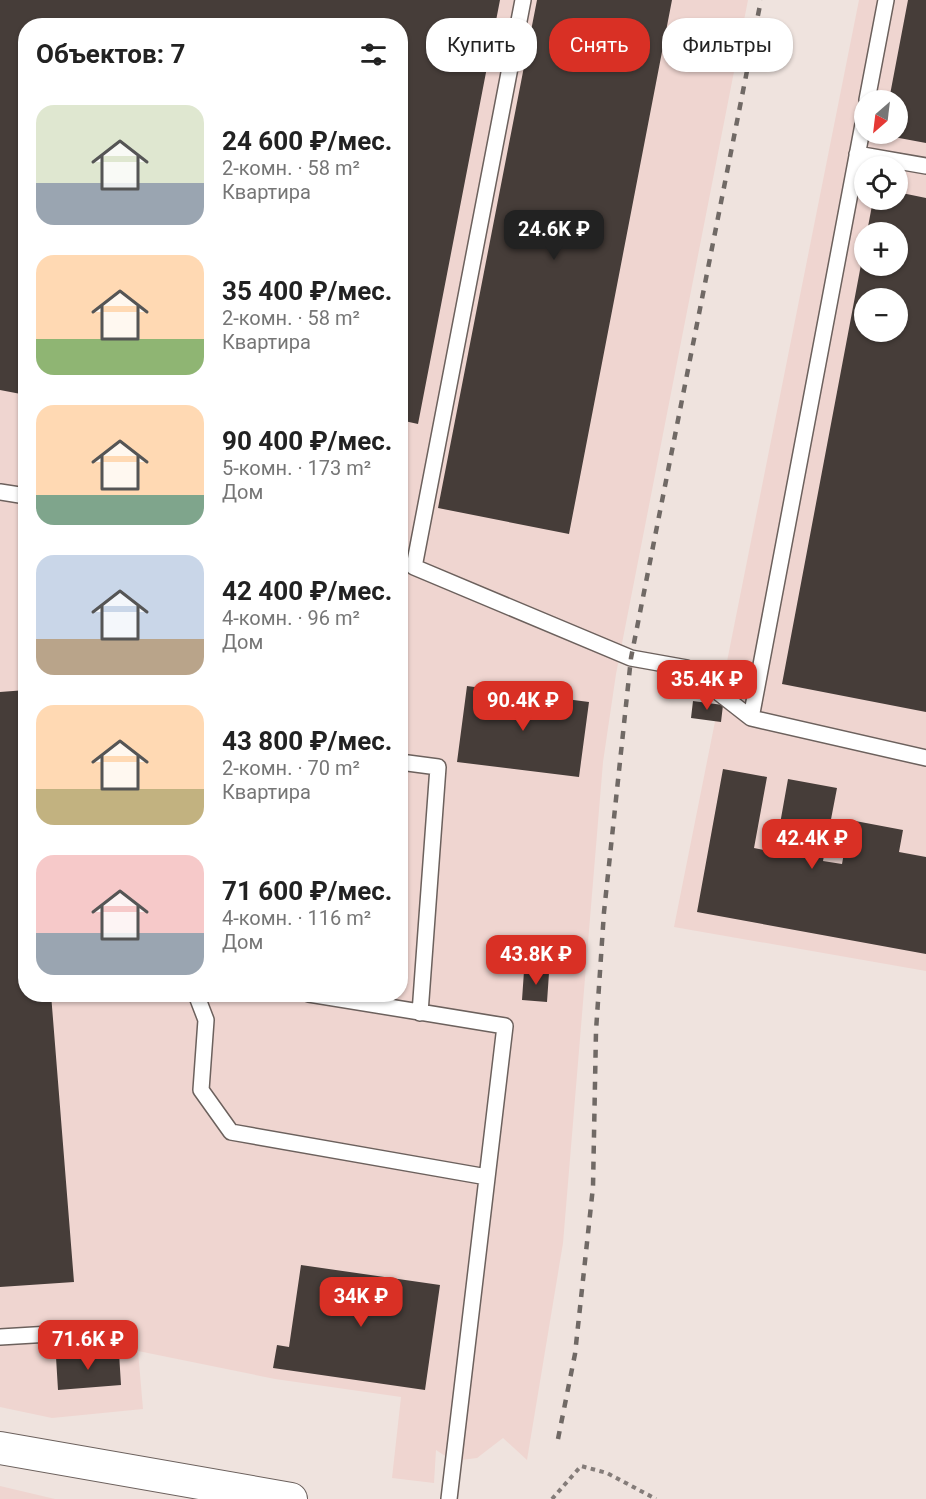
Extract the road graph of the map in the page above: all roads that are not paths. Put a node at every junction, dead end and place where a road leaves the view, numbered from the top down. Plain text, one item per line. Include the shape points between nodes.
1 (524, 0) edge
2 (886, 0) edge
3 (869, 90) edge
4 (859, 144) edge
5 (857, 154) junction
6 (926, 166) edge
7 (0, 492) edge
8 (18, 495) edge
9 (408, 561) edge
10 (408, 566) edge
11 (751, 718) junction
12 (926, 758) edge
13 (408, 763) edge
14 (199, 1002) edge
15 (356, 1002) edge
16 (420, 1013) junction
17 (487, 1177) junction
18 (67, 1333) dead end
19 (0, 1337) edge
20 (0, 1448) edge
21 (291, 1499) edge
22 (449, 1499) edge

1 - 9 lane
2 - 3 lane
4 - 5 lane
5 - 6 lane
5 - 11 lane
7 - 8 lane
10 - 11 lane via 631,658 687,668
11 - 12 lane
13 - 16 lane via 438,767
14 - 17 lane via 206,1020 201,1090 231,1132
15 - 16 lane
16 - 17 lane via 506,1026
17 - 22 lane
18 - 19 lane
20 - 21 street

